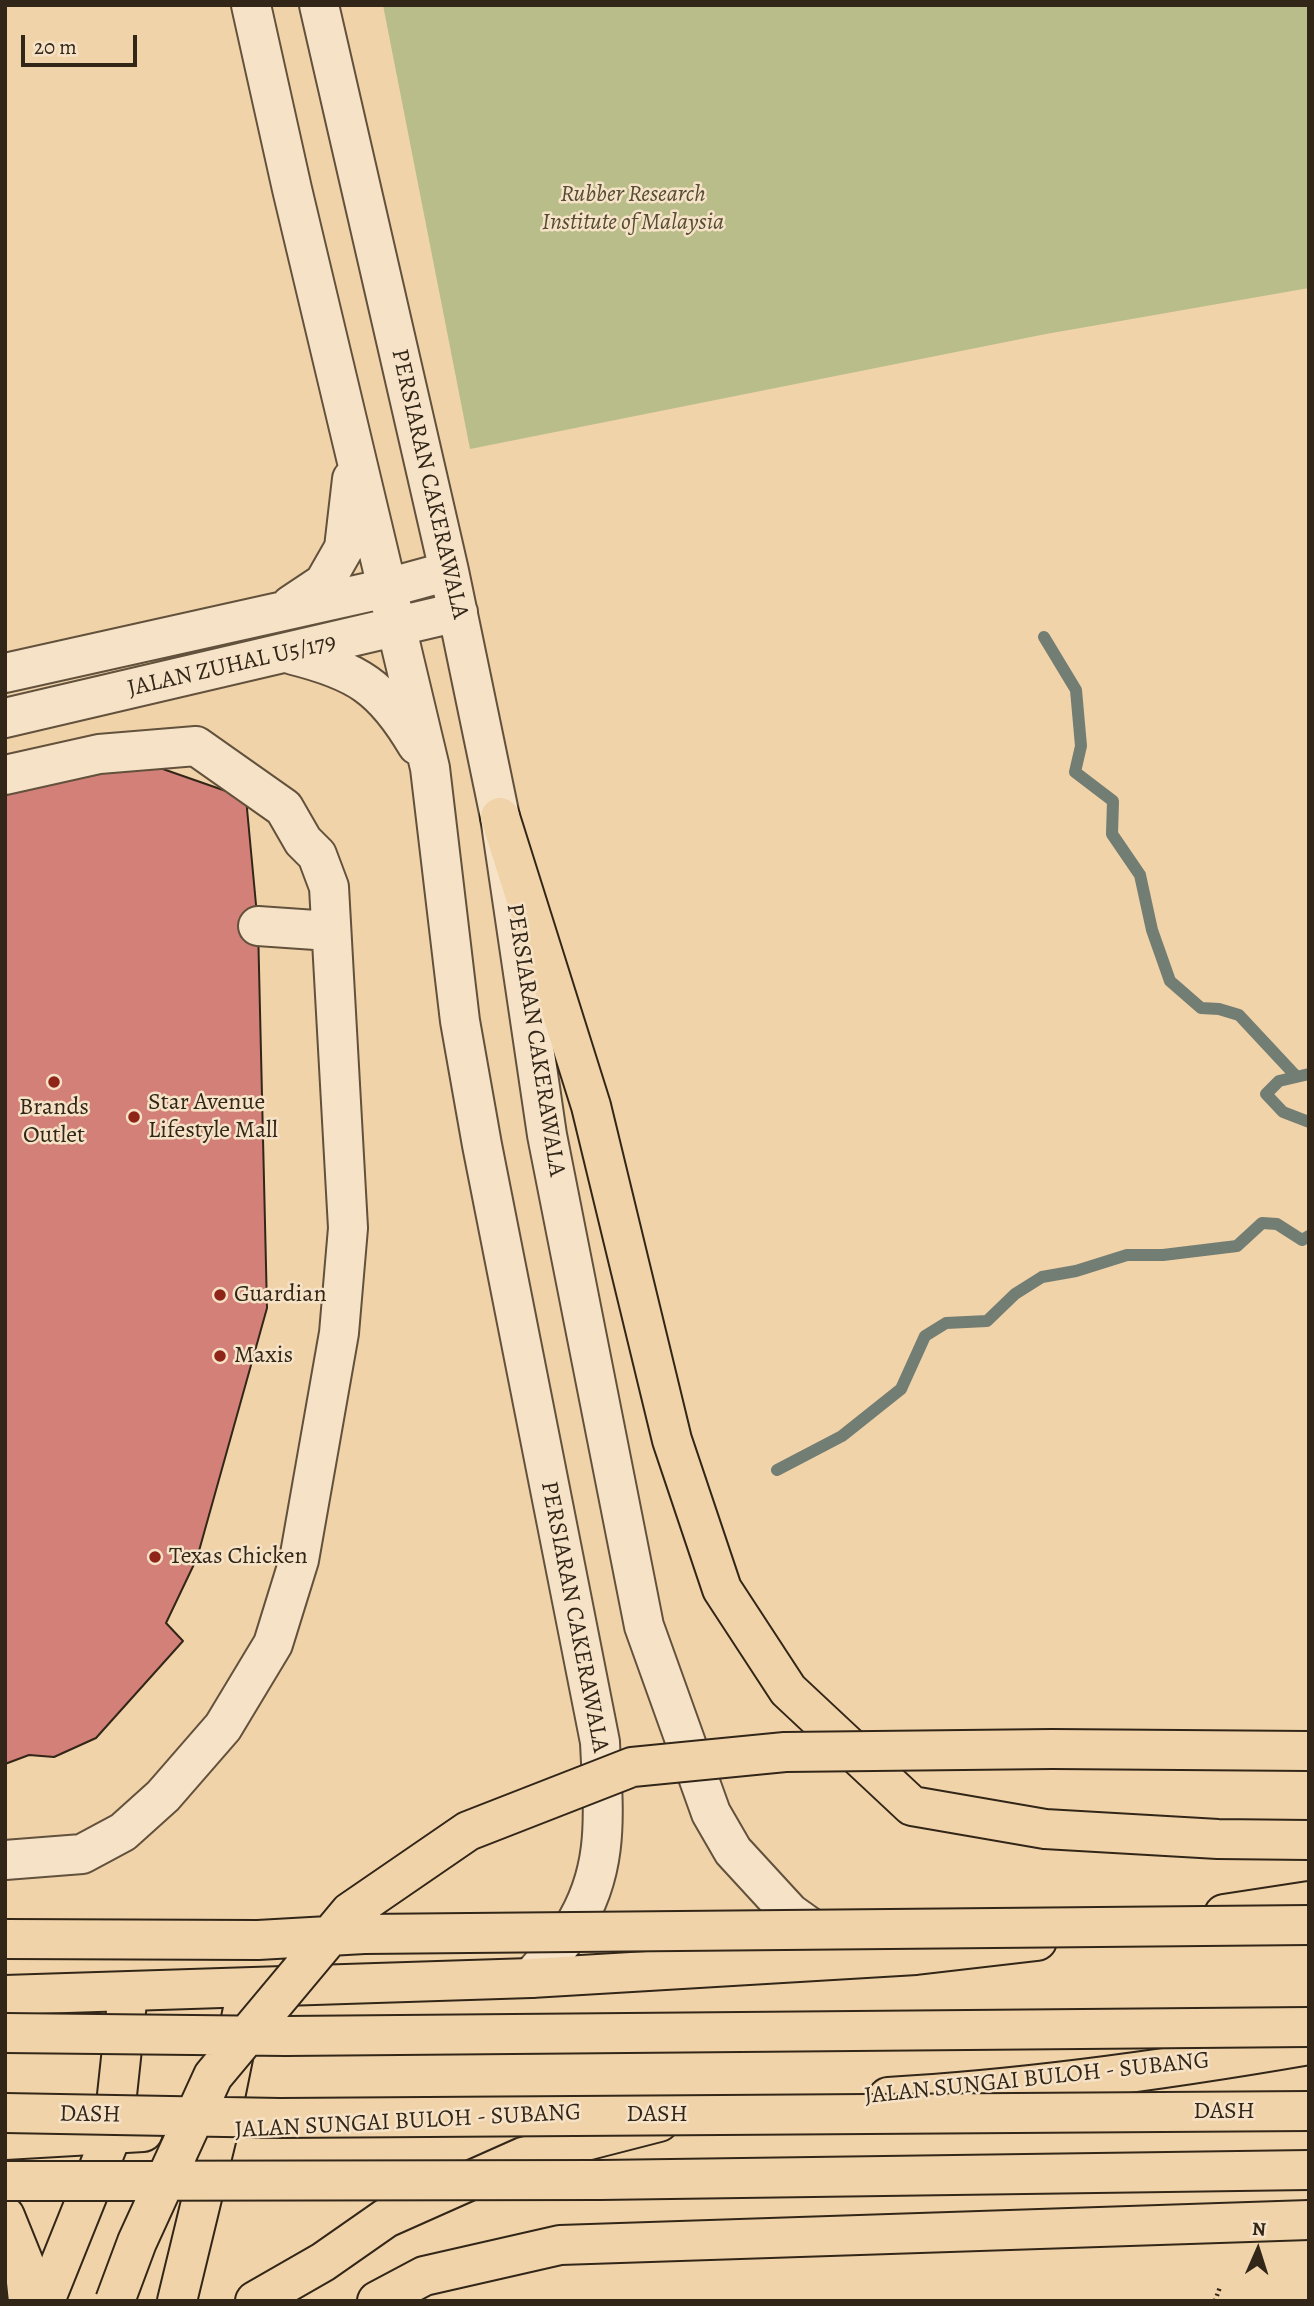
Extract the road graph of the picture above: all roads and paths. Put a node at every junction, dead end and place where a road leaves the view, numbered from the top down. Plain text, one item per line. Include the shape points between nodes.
1 (251, 5) edge
2 (319, 5) edge
3 (352, 439) junction
4 (449, 570) junction
5 (387, 588) junction
6 (284, 611) junction
7 (458, 612) junction
8 (399, 628) junction
9 (288, 654) junction
10 (5, 673) edge
11 (5, 718) edge
12 (430, 768) junction
13 (5, 775) edge
14 (500, 817) junction
15 (258, 926) dead end
16 (330, 931) junction
17 (1309, 1751) edge
18 (1309, 1840) edge
19 (5, 1860) edge
20 (1309, 1901) edge
21 (1309, 1925) edge
22 (5, 1939) edge
23 (916, 1955) junction
24 (531, 1978) junction
25 (247, 1989) junction
26 (128, 1993) junction
27 (5, 1995) edge
28 (1309, 2027) edge
29 (5, 2033) edge
30 (1309, 2045) edge
31 (718, 2106) junction
32 (1309, 2111) edge
33 (5, 2113) edge
34 (113, 2132) junction
35 (218, 2132) junction
36 (5, 2140) edge
37 (1309, 2170) edge
38 (5, 2181) edge
39 (5, 2216) edge
40 (1309, 2220) edge
41 (1220, 2287) dead end
42 (28, 2301) edge
43 (45, 2301) edge
44 (115, 2301) edge
45 (177, 2301) edge
46 (256, 2301) edge
47 (377, 2301) edge
48 (1215, 2301) edge

1 - 3 street, PERSIARAN CAKERAWALA
2 - 4 street, PERSIARAN CAKERAWALA
3 - 5 street, PERSIARAN CAKERAWALA
3 - 6 street via 344,548 324,583
4 - 5 street, JALAN ZUHAL U5/179
4 - 7 street, PERSIARAN CAKERAWALA
5 - 6 street, JALAN ZUHAL U5/179
5 - 8 street, PERSIARAN CAKERAWALA
6 - 10 street, JALAN ZUHAL U5/179
7 - 8 street, JALAN ZUHAL U5/179
7 - 14 street, PERSIARAN CAKERAWALA
8 - 9 street, JALAN ZUHAL U5/179
8 - 12 street, PERSIARAN CAKERAWALA
9 - 11 street, JALAN ZUHAL U5/179
9 - 12 street via 335,666 366,683 398,713
12 - 24 street, PERSIARAN CAKERAWALA via 460,1021 600,1742 604,1838 596,1883 572,1930
13 - 16 street via 99,754 196,746 284,808 317,855 329,887
14 - 18 main road via 591,1106 672,1440 722,1589 788,1690 912,1806 1045,1829
14 - 23 street, PERSIARAN CAKERAWALA via 547,1135 644,1626 711,1813 733,1851 790,1913 818,1933
15 - 16 street
16 - 19 street via 348,1228 339,1333 301,1547 273,1644 223,1727 163,1796 123,1832 82,1854
17 - 44 main road, bridge via 785,1752 632,1767 468,1830 350,1912 213,2076
20 - 23 main road
21 - 22 main road, bridge via 364,1934 258,1940
23 - 24 main road
24 - 25 main road
25 - 26 main road
25 - 35 main road
26 - 27 main road
26 - 34 main road
28 - 29 main road, bridge
30 - 31 main road, JALAN SUNGAI BULOH - SUBANG via 947,2094
31 - 35 main road, JALAN SUNGAI BULOH - SUBANG
31 - 46 main road via 523,2157 386,2218
32 - 33 main road, DASH, bridge via 280,2118
34 - 35 main road, JALAN SUNGAI BULOH - SUBANG
34 - 36 main road, JALAN SUNGAI BULOH - SUBANG
34 - 43 main road
35 - 45 main road
37 - 38 main road, bridge via 600,2180
39 - 42 main road via 24,2263
40 - 47 main road via 560,2245 424,2276
41 - 48 path

